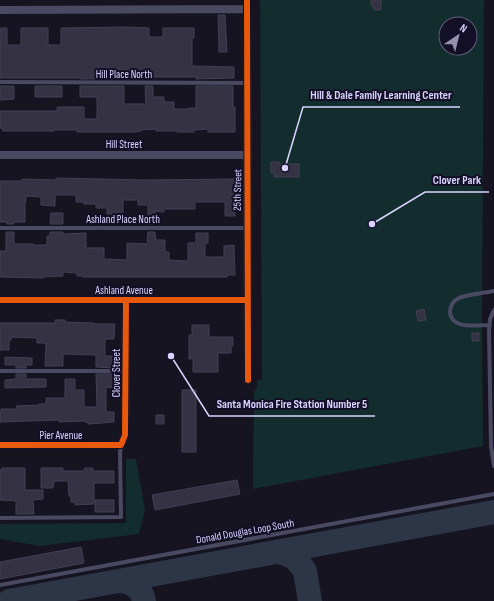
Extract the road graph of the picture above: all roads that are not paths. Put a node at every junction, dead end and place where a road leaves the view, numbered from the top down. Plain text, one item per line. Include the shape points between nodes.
1 (247, 0) edge
2 (247, 9) junction
3 (0, 10) edge
4 (0, 82) edge
5 (248, 83) junction
6 (0, 155) edge
7 (248, 155) junction
8 (0, 228) edge
9 (247, 228) junction
10 (494, 291) edge
11 (0, 300) edge
12 (126, 300) junction
13 (247, 300) junction
14 (494, 310) edge
15 (490, 325) junction
16 (0, 371) edge
17 (126, 371) junction
18 (248, 380) dead end
19 (0, 445) edge
20 (121, 445) junction
21 (494, 466) edge
22 (494, 494) edge
23 (0, 518) edge
24 (0, 585) edge

1 - 2 street, 25th Street
2 - 3 street
2 - 5 street, 25th Street
4 - 5 lane, Hill Place North
5 - 7 street, 25th Street
6 - 7 street, Hill Street
7 - 9 street, 25th Street
8 - 9 lane, Ashland Place North
9 - 13 street, 25th Street
10 - 15 lane via 459,298 451,306 450,312 457,324
11 - 12 street, Ashland Avenue
12 - 13 street, Ashland Avenue
12 - 17 street, Clover Street
13 - 18 street, 25th Street
14 - 15 lane
15 - 21 lane via 490,446
16 - 17 lane
17 - 20 street, Clover Street via 125,435
19 - 20 street, Pier Avenue
20 - 23 lane via 120,517
22 - 24 lane, Donald Douglas Loop South

